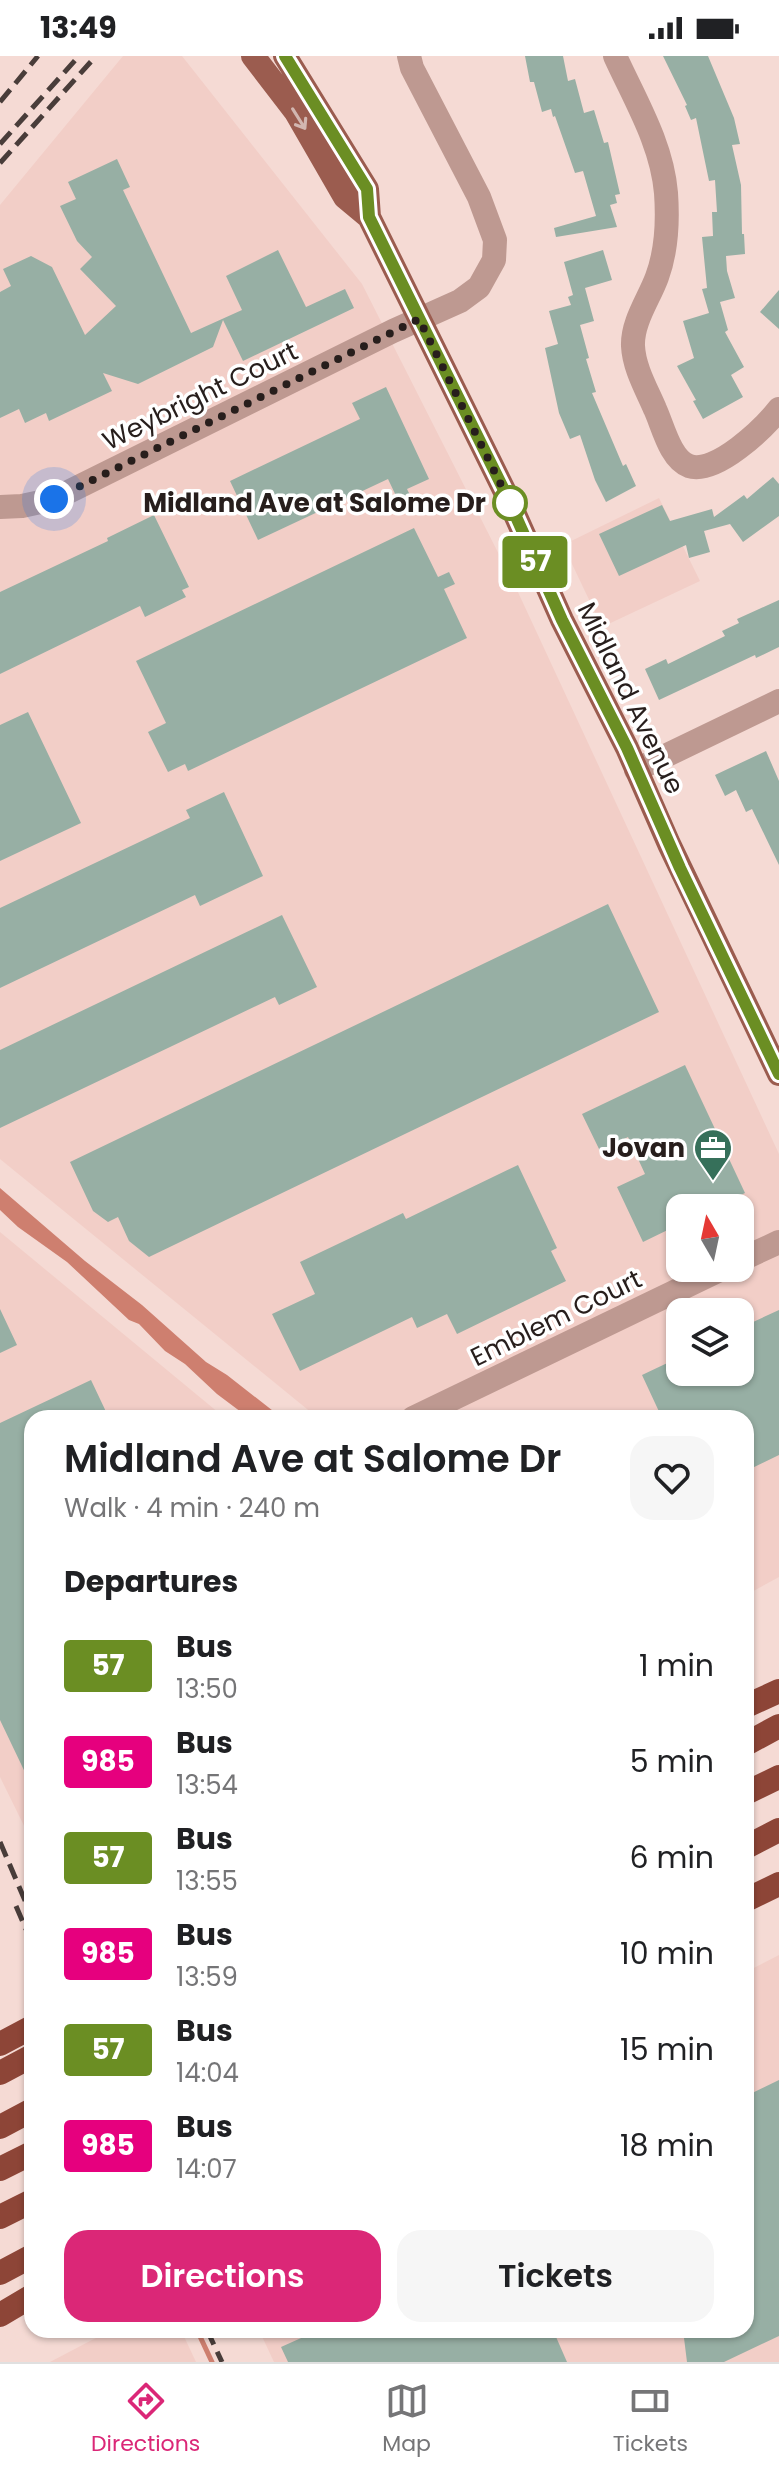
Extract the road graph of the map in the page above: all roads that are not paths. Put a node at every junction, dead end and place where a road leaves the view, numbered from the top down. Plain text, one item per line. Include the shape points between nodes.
1 (253, 56) edge
2 (285, 56) edge
3 (409, 56) edge
4 (615, 56) edge
5 (369, 217) junction
6 (419, 319) junction
7 (779, 409) edge
8 (0, 507) edge
9 (779, 701) edge
10 (636, 770) junction
11 (779, 1074) edge
12 (779, 1242) edge
13 (754, 1254) edge
14 (695, 1282) edge
15 (430, 1410) edge
16 (779, 1691) edge
17 (754, 1702) edge
18 (779, 1726) edge
19 (754, 1740) edge
20 (779, 1777) edge
21 (754, 1789) edge
22 (779, 1830) edge
23 (754, 1843) edge
24 (779, 1884) edge
25 (754, 1896) edge
26 (24, 2031) edge
27 (0, 2044) edge
28 (24, 2060) edge
29 (0, 2073) edge
30 (24, 2114) edge
31 (0, 2127) edge
32 (24, 2157) edge
33 (0, 2169) edge
34 (24, 2205) edge
35 (0, 2217) edge
36 (24, 2260) edge
37 (0, 2273) edge
38 (24, 2301) edge
39 (0, 2315) edge

1 -> 5 main road, Midland Avenue via 296,112 345,197
2 - 5 main road, Midland Avenue via 367,189
3 - 6 street, Weybright Court via 479,197 496,250 487,276 472,294
4 - 7 street via 664,174 667,232 633,346 674,452 688,466 712,462 749,441
5 - 6 main road, Midland Avenue
6 - 8 street, Weybright Court via 54,499
6 - 10 main road, Midland Avenue
9 - 10 street
10 - 11 main road, Midland Avenue
12 - 13 street
14 - 15 street, Emblem Court
16 - 17 highway
18 - 19 highway
20 - 21 highway
22 - 23 highway
24 - 25 highway
26 - 27 highway
28 - 29 highway
30 - 31 highway
32 - 33 highway
34 - 35 highway
36 - 37 highway
38 - 39 highway

